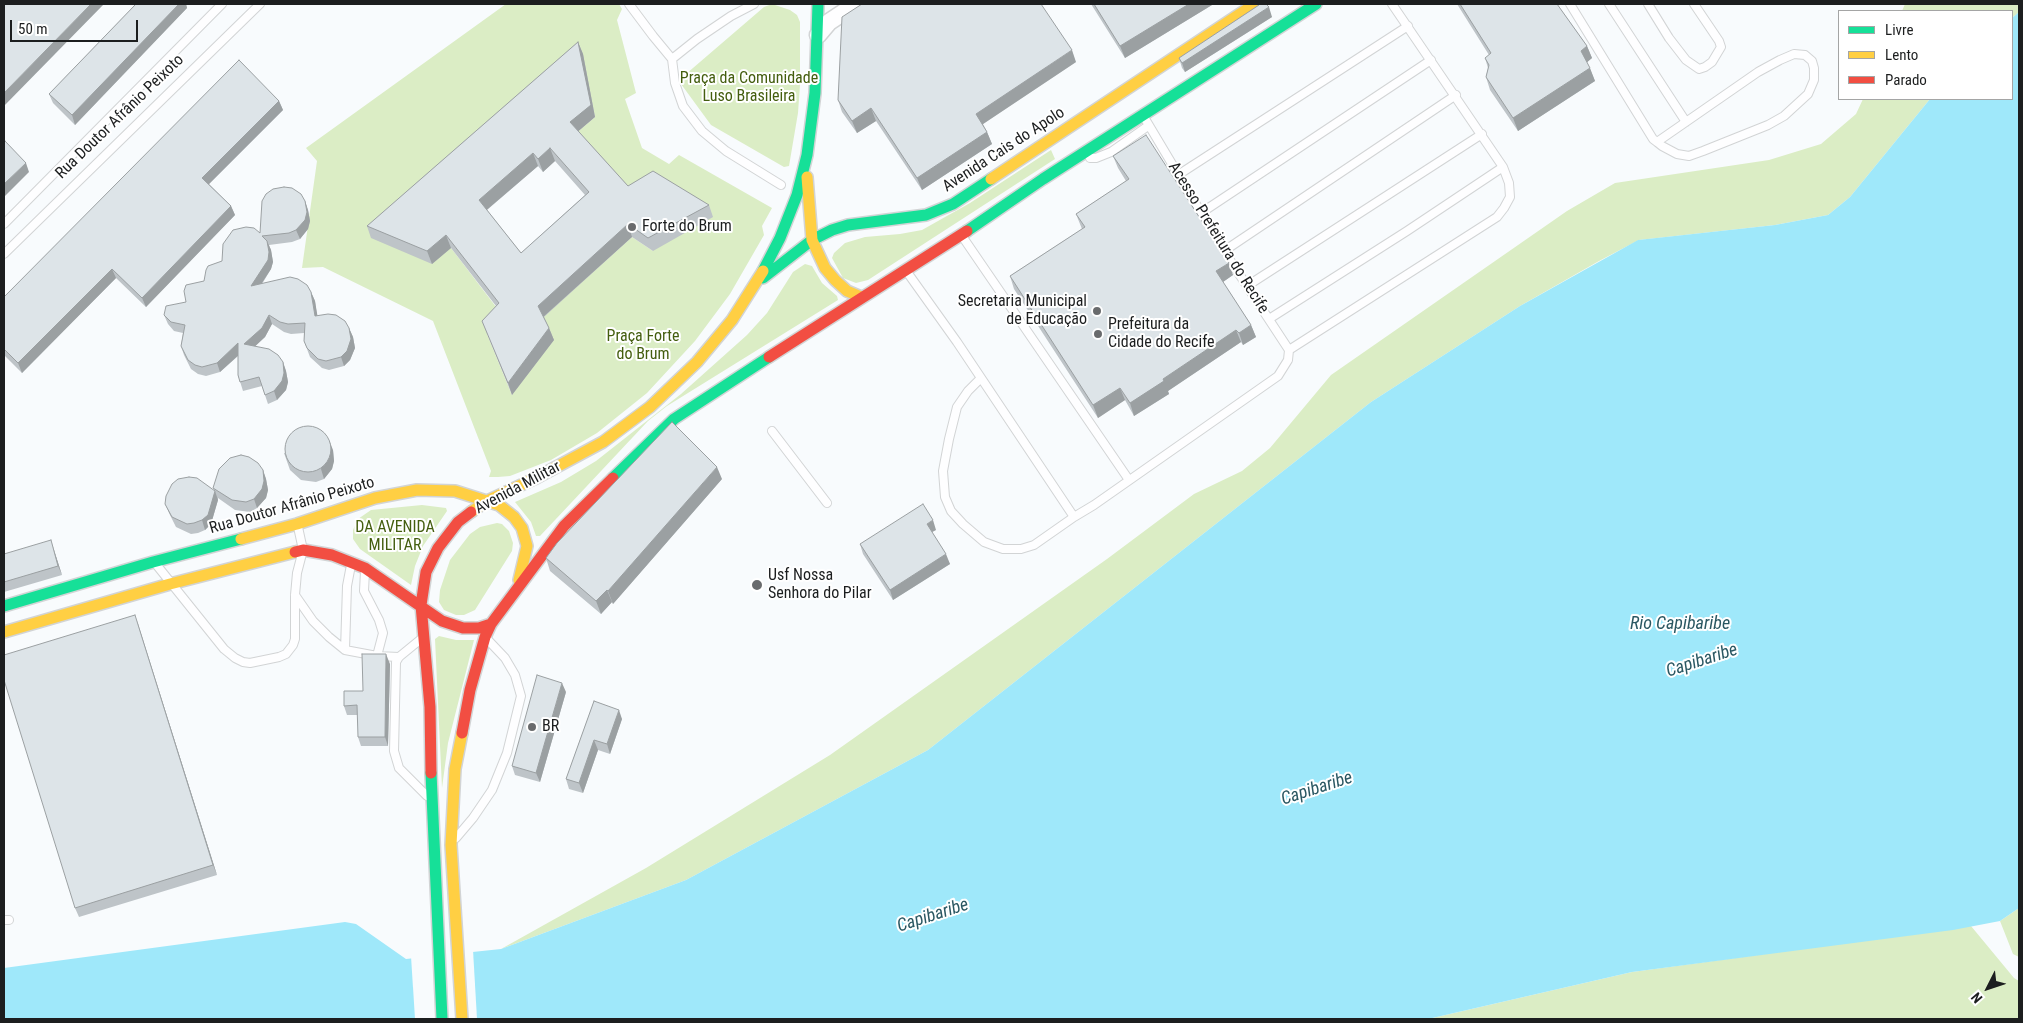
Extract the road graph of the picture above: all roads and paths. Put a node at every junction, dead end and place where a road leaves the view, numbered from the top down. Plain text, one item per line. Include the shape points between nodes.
1 (222, 4) edge
2 (260, 4) edge
3 (629, 4) edge
4 (754, 4) edge
5 (818, 4) edge
6 (856, 4) edge
7 (1255, 4) edge
8 (1316, 4) edge
9 (1392, 4) edge
10 (1570, 4) edge
11 (1609, 4) edge
12 (1648, 4) edge
13 (1694, 4) edge
14 (840, 9) edge
15 (1408, 26) junction
16 (818, 35) junction
17 (672, 59) junction
18 (1431, 60) junction
19 (1456, 95) junction
20 (1142, 115) junction
21 (1686, 122) junction
22 (1148, 126) junction
23 (1482, 134) junction
24 (1657, 142) junction
25 (807, 155) junction
26 (1078, 156) junction
27 (1503, 167) junction
28 (1178, 175) junction
29 (781, 185) dead end
30 (1201, 213) junction
31 (4, 224) edge
32 (961, 235) junction
33 (812, 240) junction
34 (1224, 251) junction
35 (4, 254) edge
36 (906, 270) junction
37 (756, 284) junction
38 (1246, 286) junction
39 (861, 297) junction
40 (1269, 319) junction
41 (1289, 350) junction
42 (980, 379) junction
43 (772, 431) dead end
44 (1130, 480) junction
45 (487, 501) junction
46 (827, 502) dead end
47 (1074, 517) junction
48 (297, 524) junction
49 (302, 550) junction
50 (352, 561) junction
51 (153, 562) junction
52 (365, 568) junction
53 (170, 584) junction
54 (347, 586) junction
55 (516, 588) junction
56 (364, 591) junction
57 (295, 595) junction
58 (421, 605) junction
59 (4, 606) edge
60 (491, 624) junction
61 (4, 632) edge
62 (425, 636) junction
63 (485, 637) junction
64 (346, 650) junction
65 (377, 656) junction
66 (399, 657) junction
67 (432, 800) junction
68 (450, 845) junction
69 (442, 1019) edge
70 (462, 1019) edge

1 - 31 lane, Rua Doutor Afrânio Peixoto
2 - 35 lane, Rua Doutor Afrânio Peixoto
3 - 17 lane
4 - 17 lane
5 - 16 main road, Avenida Militar
6 - 14 street
7 - 33 main road, Avenida Cais do Apolo via 953,204 926,215 848,225
8 - 20 main road
9 - 15 lane
10 - 24 lane
11 - 21 lane
12 - 13 lane via 1686,60 1699,68 1712,62 1721,47
14 - 16 street
15 - 18 lane
15 - 28 lane
16 - 25 main road, Avenida Militar
17 - 29 lane via 675,83 683,106 702,131 726,151
18 - 19 lane
18 - 30 lane
19 - 23 lane
19 - 34 lane
20 - 22 lane, Acesso Prefeitura do Recife
20 - 26 main road
21 - 24 lane
21 - 24 lane via 1780,60 1794,54 1805,55 1812,61 1814,80 1808,94 1768,125 1689,156 1677,154
22 - 26 lane via 1111,152 1096,158
22 - 28 lane, Acesso Prefeitura do Recife
23 - 27 lane
23 - 38 lane
25 - 33 main road, Avenida Militar
25 - 37 main road, Avenida Militar via 797,195 780,238
26 - 32 main road
27 - 40 lane
27 - 41 lane via 1510,183 1510,197 1497,217
28 - 30 lane, Acesso Prefeitura do Recife
30 - 34 lane, Acesso Prefeitura do Recife
32 - 36 main road
32 - 44 lane
33 - 37 main road, Avenida Cais do Apolo
33 - 39 main road, Avenida Militar via 825,268 835,280 847,291
34 - 38 lane, Acesso Prefeitura do Recife
36 - 39 main road
36 - 42 lane
37 - 45 main road, Avenida Militar via 732,320 697,362 650,407 603,442
38 - 40 lane, Acesso Prefeitura do Recife
39 - 55 main road via 674,419 564,526
40 - 41 lane, Acesso Prefeitura do Recife
41 - 44 lane via 1288,360 1278,376
42 - 47 lane
42 - 47 lane via 957,407 949,439 943,471 945,497 952,511 984,542 1003,549 1034,545
43 - 46 lane
44 - 47 lane
45 - 48 main road, Rua Doutor Afrânio Peixoto via 455,491 417,490 375,498
45 - 55 main road, Rua Doutor Afrânio Peixoto via 514,517 522,528 527,546
45 - 58 main road, Avenida Militar via 458,522 438,548 426,572
48 - 49 lane
48 - 51 main road, Rua Doutor Afrânio Peixoto
49 - 50 main road
49 - 53 main road
49 - 57 lane
50 - 52 main road
50 - 54 lane
51 - 53 lane
51 - 59 main road, Rua Doutor Afrânio Peixoto
52 - 56 lane
52 - 58 main road
53 - 57 lane via 224,648 243,662 279,657 293,645
53 - 61 main road
54 - 56 lane
54 - 64 lane
55 - 60 main road
56 - 65 lane via 383,633
57 - 64 lane via 324,632
58 - 60 main road via 442,621 463,628
58 - 62 main road, Avenida Militar
60 - 63 main road
62 - 66 lane
62 - 67 main road, Avenida Militar
63 - 68 main road via 470,690 455,769
63 - 68 lane via 505,658 515,675 521,696 507,753 492,790
64 - 65 lane
65 - 66 lane
66 - 67 lane via 395,672 396,761 403,774
67 - 69 main road, Avenida Militar
68 - 70 main road

